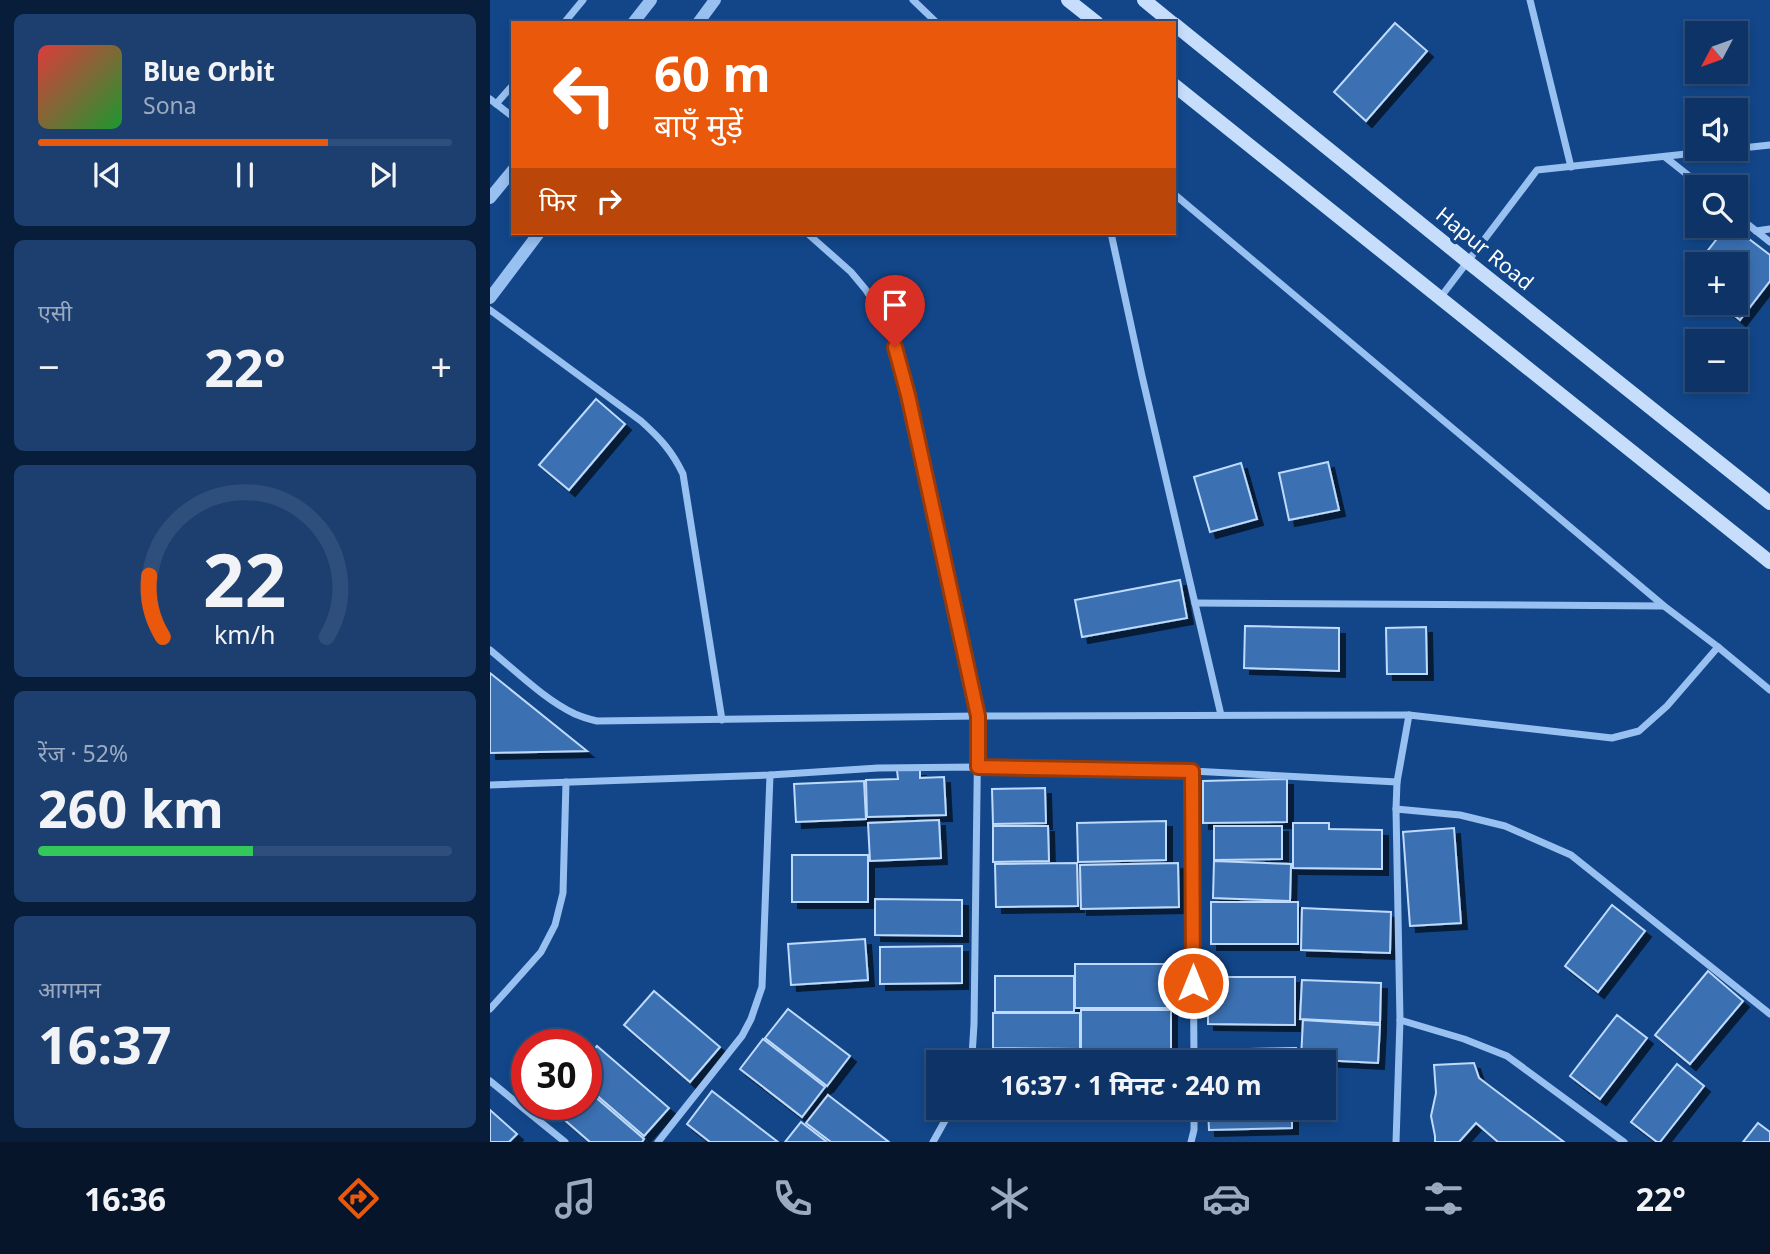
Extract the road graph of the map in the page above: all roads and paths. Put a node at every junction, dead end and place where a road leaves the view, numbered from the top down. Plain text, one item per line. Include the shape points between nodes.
1 (583, 0) edge
2 (652, 0) edge
3 (715, 0) edge
4 (913, 0) edge
5 (1068, 0) edge
6 (1144, 0) edge
7 (1530, 0) edge
8 (566, 21) edge
9 (635, 21) edge
10 (699, 21) edge
11 (935, 21) edge
12 (1094, 21) edge
13 (1169, 21) edge
14 (1176, 26) edge
15 (511, 87) edge
16 (1176, 87) edge
17 (493, 102) edge
18 (511, 116) edge
19 (1770, 145) edge
20 (1665, 157) junction
21 (1571, 167) junction
22 (511, 172) edge
23 (1688, 175) edge
24 (1176, 196) edge
25 (490, 198) edge
26 (1748, 225) edge
27 (1770, 229) edge
28 (1756, 231) junction
29 (537, 235) edge
30 (809, 235) edge
31 (1111, 235) edge
32 (1770, 243) edge
33 (1468, 262) junction
34 (490, 298) edge
35 (1440, 298) junction
36 (490, 310) edge
37 (1770, 503) edge
38 (1770, 562) edge
39 (1195, 603) junction
40 (1664, 606) junction
41 (1717, 647) junction
42 (490, 650) edge
43 (1770, 690) edge
44 (1221, 715) junction
45 (1409, 715) junction
46 (978, 716) junction
47 (722, 720) junction
48 (978, 767) junction
49 (1192, 771) junction
50 (770, 775) junction
51 (566, 782) junction
52 (1397, 782) junction
53 (490, 785) edge
54 (1396, 809) junction
55 (490, 1009) edge
56 (1770, 1014) edge
57 (1400, 1020) junction
58 (972, 1050) edge
59 (1194, 1050) edge
60 (490, 1081) edge
61 (945, 1120) edge
62 (1194, 1120) edge
63 (565, 1142) edge
64 (658, 1142) edge
65 (933, 1142) edge
66 (1191, 1142) edge
67 (1396, 1142) edge
68 (1624, 1142) edge

1 - 8 street
2 - 9 street
3 - 10 street
4 - 11 street
5 - 12 main road
6 - 13 main road, Hapur Road
7 - 21 street
14 - 33 main road, Hapur Road
15 - 17 street
16 - 35 main road
17 - 18 street
19 - 20 street
20 - 21 street
20 - 23 street
21 - 33 street via 1536,170
22 - 25 street
24 - 40 street
26 - 28 street
27 - 28 street
28 - 32 street
29 - 34 street
30 - 46 street via 851,272 888,324 908,395
31 - 39 street
33 - 35 street
33 - 37 main road, Hapur Road
35 - 38 main road
36 - 47 street via 641,421 675,456 683,474
39 - 40 street
39 - 44 street
40 - 41 street
41 - 43 street
41 - 45 street via 1649,723 1639,731 1612,738
42 - 47 street via 576,715 597,721
44 - 45 street
44 - 46 street
45 - 52 street
46 - 47 street
46 - 48 street
48 - 49 street
48 - 50 street
48 - 58 street
49 - 52 street
49 - 59 street
50 - 51 street
50 - 64 street via 762,987 742,1036
51 - 53 street
51 - 55 street via 563,893 555,925 541,952
52 - 54 street
54 - 56 street via 1460,815 1505,826 1571,855
54 - 57 street
57 - 67 street
57 - 68 street via 1507,1056
60 - 63 street
61 - 65 street
62 - 66 street

